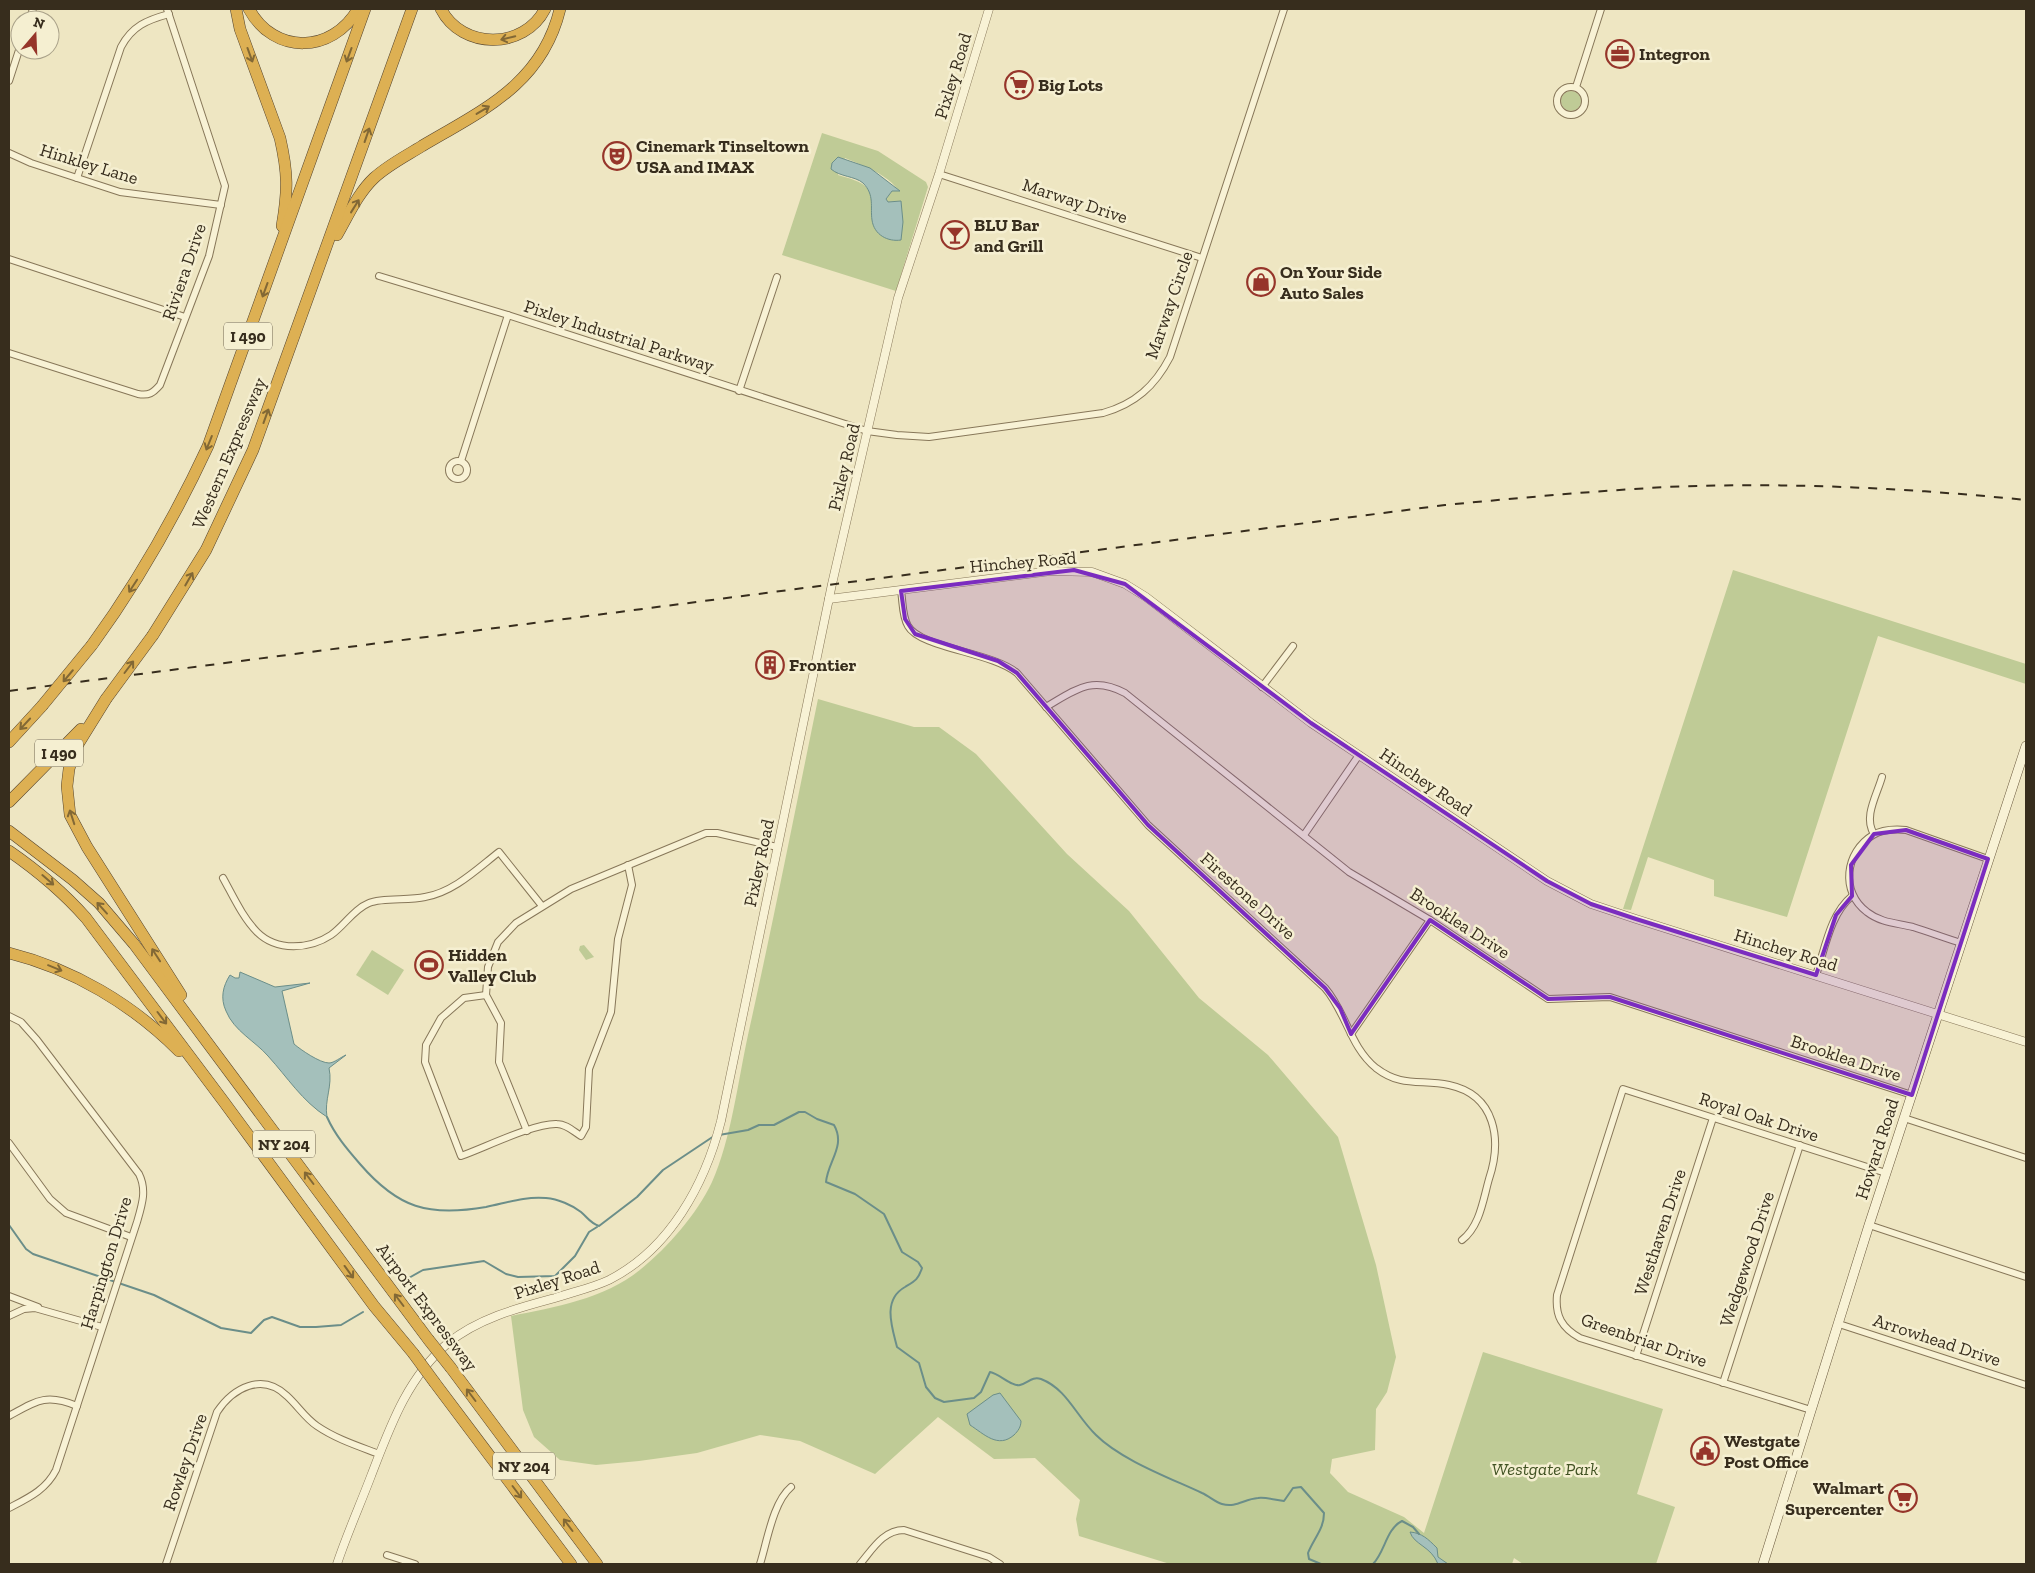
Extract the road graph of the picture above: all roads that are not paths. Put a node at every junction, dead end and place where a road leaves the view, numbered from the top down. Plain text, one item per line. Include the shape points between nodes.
1 (236, 9) edge
2 (249, 9) edge
3 (358, 9) edge
4 (365, 9) edge
5 (412, 9) edge
6 (441, 9) edge
7 (546, 9) edge
8 (560, 9) edge
9 (989, 9) edge
10 (1284, 9) edge
11 (1601, 9) edge
12 (168, 11) edge
13 (16, 60) edge
14 (9, 81) edge
15 (1576, 88) junction
16 (9, 153) edge
17 (939, 174) junction
18 (77, 178) junction
19 (221, 205) junction
20 (1202, 258) junction
21 (9, 259) edge
22 (275, 261) junction
23 (322, 263) junction
24 (379, 276) dead end
25 (777, 277) dead end
26 (508, 315) junction
27 (185, 317) junction
28 (9, 353) edge
29 (739, 391) junction
30 (867, 431) junction
31 (461, 462) dead end
32 (902, 591) junction
33 (829, 599) junction
34 (1293, 646) dead end
35 (1262, 687) junction
36 (106, 699) junction
37 (1046, 707) junction
38 (9, 742) edge
39 (2026, 746) edge
40 (1358, 755) junction
41 (1882, 778) dead end
42 (9, 802) edge
43 (9, 831) edge
44 (1874, 834) junction
45 (1304, 835) junction
46 (777, 847) junction
47 (9, 851) edge
48 (1988, 859) junction
49 (628, 865) junction
50 (223, 878) dead end
51 (1852, 896) junction
52 (542, 906) junction
53 (1430, 920) junction
54 (1961, 943) junction
55 (9, 953) edge
56 (1816, 975) junction
57 (486, 994) junction
58 (1938, 1014) junction
59 (9, 1016) edge
60 (1351, 1034) junction
61 (2026, 1042) edge
62 (229, 1070) junction
63 (1623, 1089) joint
64 (1912, 1095) junction
65 (224, 1102) junction
66 (1713, 1118) junction
67 (1904, 1118) junction
68 (527, 1131) junction
69 (9, 1143) edge
70 (1800, 1145) junction
71 (2026, 1158) edge
72 (1886, 1173) junction
73 (1869, 1225) junction
74 (131, 1237) junction
75 (1462, 1240) dead end
76 (2026, 1277) edge
77 (9, 1296) edge
78 (45, 1309) junction
79 (9, 1316) edge
80 (1838, 1324) junction
81 (102, 1327) junction
82 (1636, 1356) junction
83 (1723, 1383) junction
84 (2026, 1385) edge
85 (77, 1406) junction
86 (1810, 1410) junction
87 (9, 1416) edge
88 (379, 1454) junction
89 (790, 1487) dead end
90 (9, 1508) edge
91 (387, 1554) dead end
92 (166, 1564) edge
93 (337, 1564) edge
94 (415, 1564) edge
95 (572, 1564) edge
96 (597, 1564) edge
97 (760, 1564) edge
98 (860, 1564) edge
99 (1000, 1564) edge
100 (1763, 1564) edge

1 -> 22 highway via 240,29 280,138 288,174 287,198
2 - 3 highway via 271,35 301,44 316,42 339,32
4 -> 22 highway, Western Expressway / I 490
23 -> 5 highway, Western Expressway / I 490
7 -> 6 highway via 529,28 508,39 496,40 468,34 455,26
23 -> 8 highway via 373,179 495,102 523,79 554,31
9 - 17 street, Pixley Road
10 - 20 street, Marway Circle
11 - 15 street
12 - 18 street via 143,22 127,34
12 - 19 street, Riviera Drive via 225,186
13 - 14 street
15 - 15 street via 1566,88 1559,94 1557,103 1565,114 1574,115 1584,106 1583,93
16 - 18 street, Hinkley Lane
17 - 20 street, Marway Drive
17 - 30 street, Pixley Road via 898,298
18 - 19 street, Hinkley Lane via 134,195
19 - 27 street, Riviera Drive via 209,256
20 - 30 street, Marway Circle via 1170,357 1156,381 1125,405 1101,414 929,437
21 - 27 street
22 -> 38 highway, Western Expressway / I 490, bridge via 208,446 187,493 148,564 92,645
36 -> 23 highway, Western Expressway / I 490, bridge via 154,635 206,550 240,481
24 - 26 street
25 - 29 street
26 - 29 street, Pixley Industrial Parkway
26 - 31 street, Pixley Industrial Parkway
27 - 28 street, Riviera Drive via 160,384 147,396
29 - 30 street, Pixley Industrial Parkway
30 - 33 street, Pixley Road
32 - 33 street, Hinchey Road
32 - 35 street, Hinchey Road via 1051,571 1074,570 1108,576 1146,597
32 - 37 street, Firestone Drive via 905,619 914,634 1008,665
33 - 46 street, Pixley Road
34 - 35 street
35 - 40 street, Hinchey Road
36 - 42 highway, Western Expressway / I 490 via 71,741
62 -> 36 highway via 87,847 70,815 66,786 69,769 76,750
37 - 45 street, Brooklea Drive via 1090,684 1114,687
37 - 60 street, Firestone Drive via 1148,825 1325,988 1340,1008
39 - 48 main road, Howard Road
40 - 45 street
40 - 56 street, Hinchey Road via 1573,896
41 - 44 street via 1869,823
62 -> 43 highway via 99,903
44 - 48 street via 1884,830 1906,830
44 - 51 street via 1856,853 1851,865
45 - 53 street, Brooklea Drive via 1349,872
46 - 49 street via 706,833
46 - 88 street, Pixley Road via 717,1137 698,1187 685,1208 658,1242 609,1280 502,1313 448,1343 410,1386
47 -> 65 highway via 64,894 86,918
48 - 54 main road, Howard Road
49 - 52 street via 571,889
49 - 68 street via 631,890 618,939 611,1012 587,1076 584,1132 581,1136 556,1124
50 - 52 street via 258,933 288,946 304,946 322,940 370,902 426,898 442,892 499,852
51 - 54 street via 1877,919
51 - 56 street via 1836,915
52 - 57 street via 509,929 498,942 488,967
53 - 60 street
53 - 64 street, Brooklea Drive via 1548,999 1610,997
54 - 58 main road, Howard Road
55 -> 65 highway via 54,968 122,1004 166,1038
56 - 58 street, Hinchey Road
57 - 68 street via 501,1023 499,1062
57 - 68 street via 464,998 441,1018 426,1045 425,1062 461,1156
58 - 61 street, Hinchey Road
58 - 64 main road, Howard Road
59 - 74 street, Harpington Drive via 21,1022 32,1034 144,1183 143,1199
60 - 75 street, Firestone Drive via 1372,1064 1390,1076 1406,1082 1456,1087 1486,1108 1495,1129 1495,1158 1473,1232
96 -> 62 highway, Airport Expressway / NY 204, bridge
63 - 66 street, Royal Oak Drive
63 - 82 street, Greenbriar Drive via 1556,1295 1556,1307 1558,1317 1571,1334
64 - 67 main road, Howard Road
65 -> 95 highway, NY 204, bridge via 374,1306
66 - 70 street, Royal Oak Drive
66 - 82 street, Westhaven Drive
67 - 71 street
67 - 72 main road, Howard Road
69 - 74 street via 50,1199 66,1214
70 - 72 street, Royal Oak Drive
70 - 83 street, Wedgewood Drive
72 - 73 main road, Howard Road
73 - 76 street
73 - 80 main road, Howard Road
74 - 81 street, Harpington Drive
77 - 78 street
78 - 79 street via 24,1309
78 - 81 street
80 - 84 street, Arrowhead Drive
80 - 86 main road, Howard Road
81 - 85 street, Harpington Drive
82 - 83 street, Greenbriar Drive
83 - 86 street, Greenbriar Drive
85 - 87 street via 49,1398 40,1399
85 - 90 street, Harpington Drive via 50,1482
86 - 100 main road, Howard Road
88 - 92 street, Rowley Drive via 318,1428 278,1390 259,1385 239,1389 216,1412
88 - 93 street, Pixley Road
89 - 97 street via 778,1505
91 - 94 street
98 - 99 street via 887,1534 904,1530 990,1557

